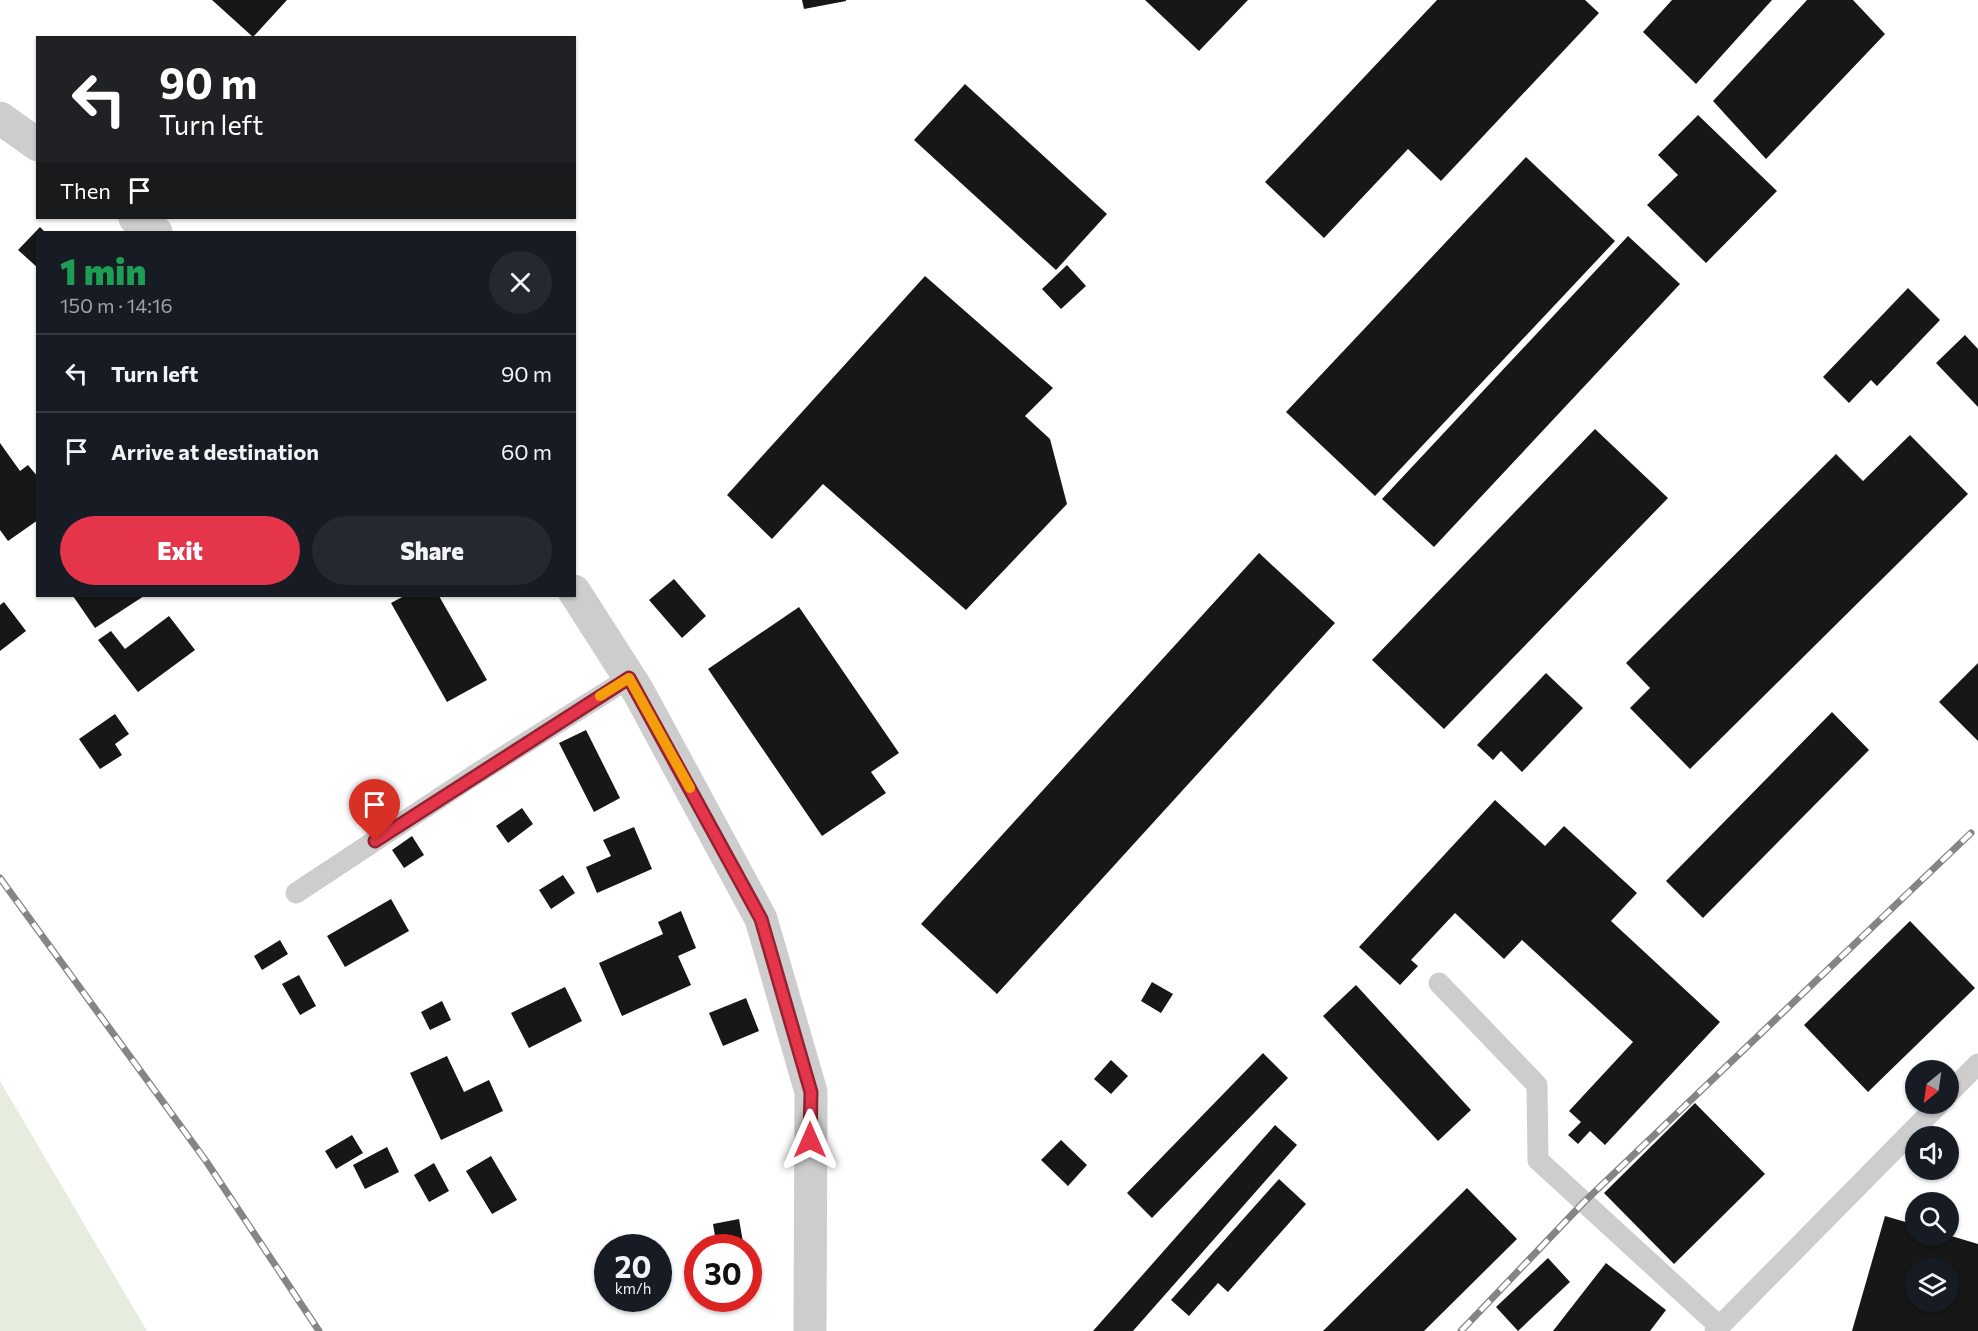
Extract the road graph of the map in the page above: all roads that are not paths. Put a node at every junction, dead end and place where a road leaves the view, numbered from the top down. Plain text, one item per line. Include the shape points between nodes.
1 (0, 118) edge
2 (36, 144) edge
3 (136, 219) edge
4 (154, 231) edge
5 (576, 594) edge
6 (629, 678) junction
7 (296, 893) dead end
8 (1439, 982) dead end
9 (1978, 1064) edge
10 (1959, 1083) edge
11 (1928, 1114) edge
12 (1717, 1328) edge
13 (810, 1331) edge

1 - 2 street
3 - 4 street
5 - 6 street
6 - 7 lane
6 - 13 street via 761,919 811,1092
8 - 12 lane via 1537,1085 1538,1160
9 - 10 lane
11 - 12 lane

